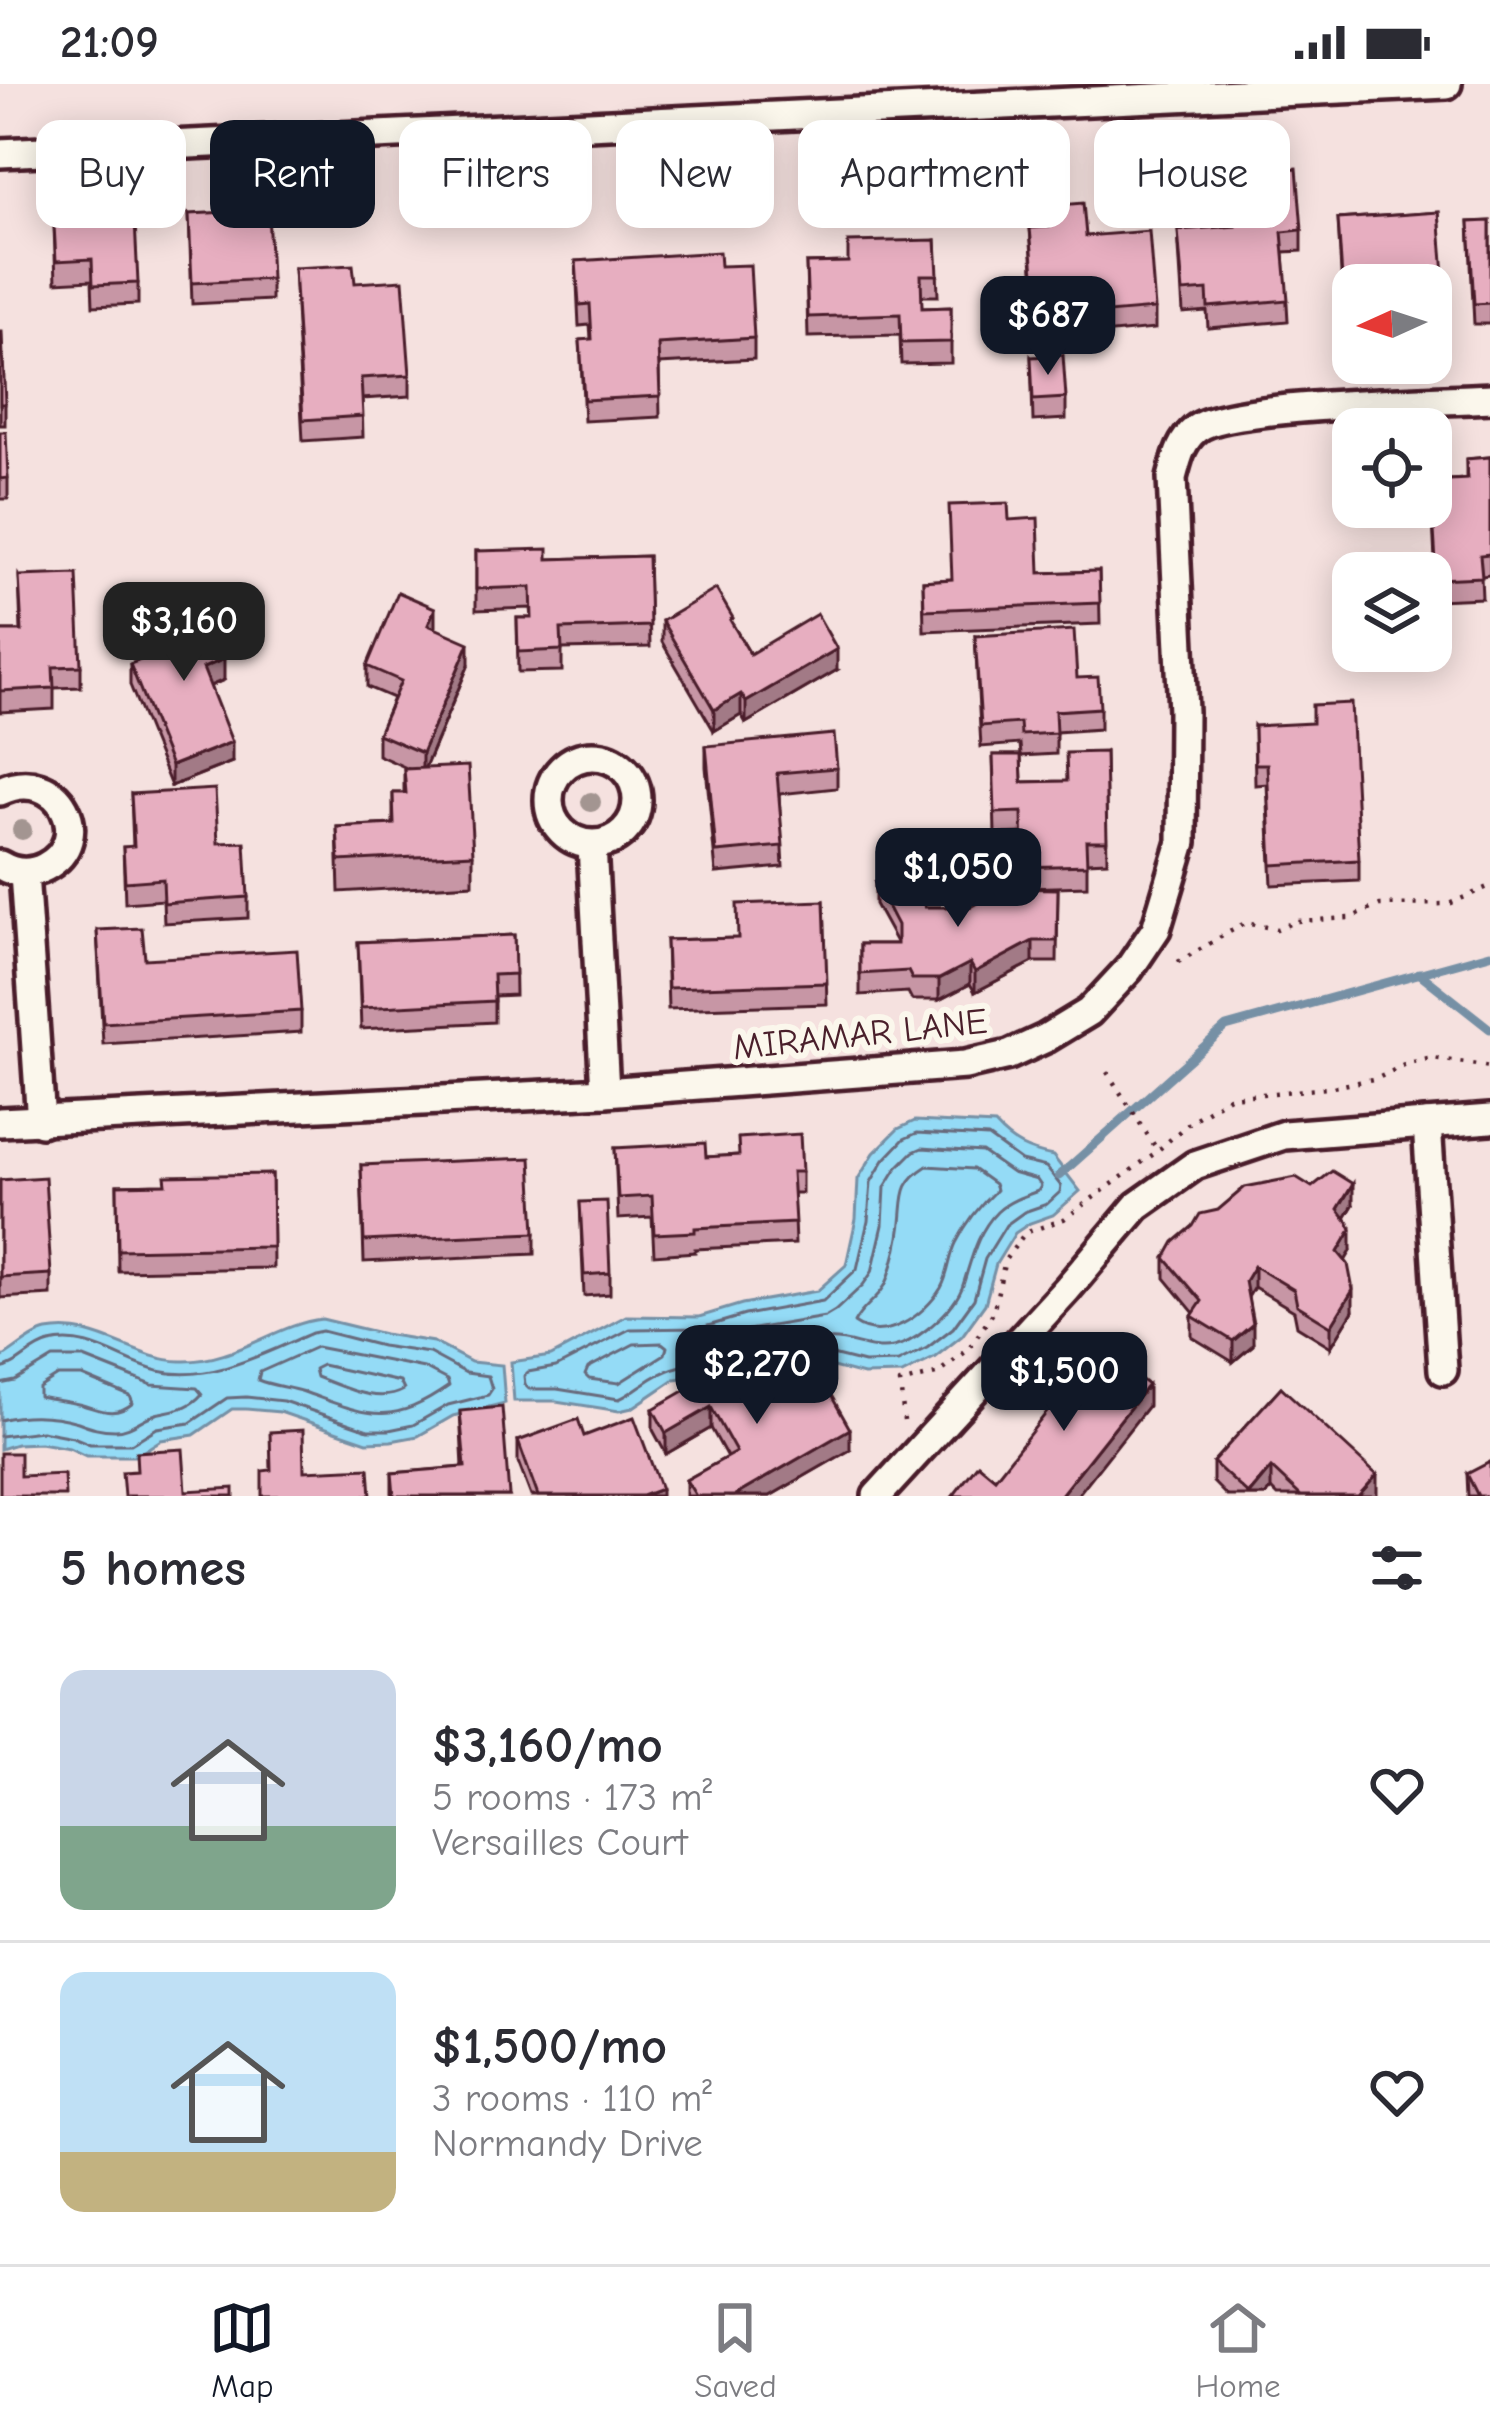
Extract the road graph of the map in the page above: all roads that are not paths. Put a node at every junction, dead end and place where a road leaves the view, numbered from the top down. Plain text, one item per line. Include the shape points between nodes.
1 (1447, 84) edge
2 (0, 153) edge
3 (1490, 398) edge
4 (0, 791) edge
5 (592, 845) dead end
6 (12, 869) edge
7 (605, 1092) junction
8 (1490, 1119) edge
9 (0, 1122) edge
10 (41, 1122) junction
11 (1427, 1124) junction
12 (1442, 1370) dead end
13 (877, 1496) edge

1 - 2 street
3 - 7 street, MIRAMAR LANE via 1249,414 1208,422 1180,447 1172,478 1182,842 1156,929 1089,1012 1009,1055 965,1065
4 - 6 street via 34,784 61,801 68,817 54,862
5 - 7 street
6 - 10 street
7 - 10 street, MIRAMAR LANE
8 - 11 street
9 - 10 street, MIRAMAR LANE
11 - 12 street
11 - 13 street via 1284,1135 1196,1166 1137,1207

